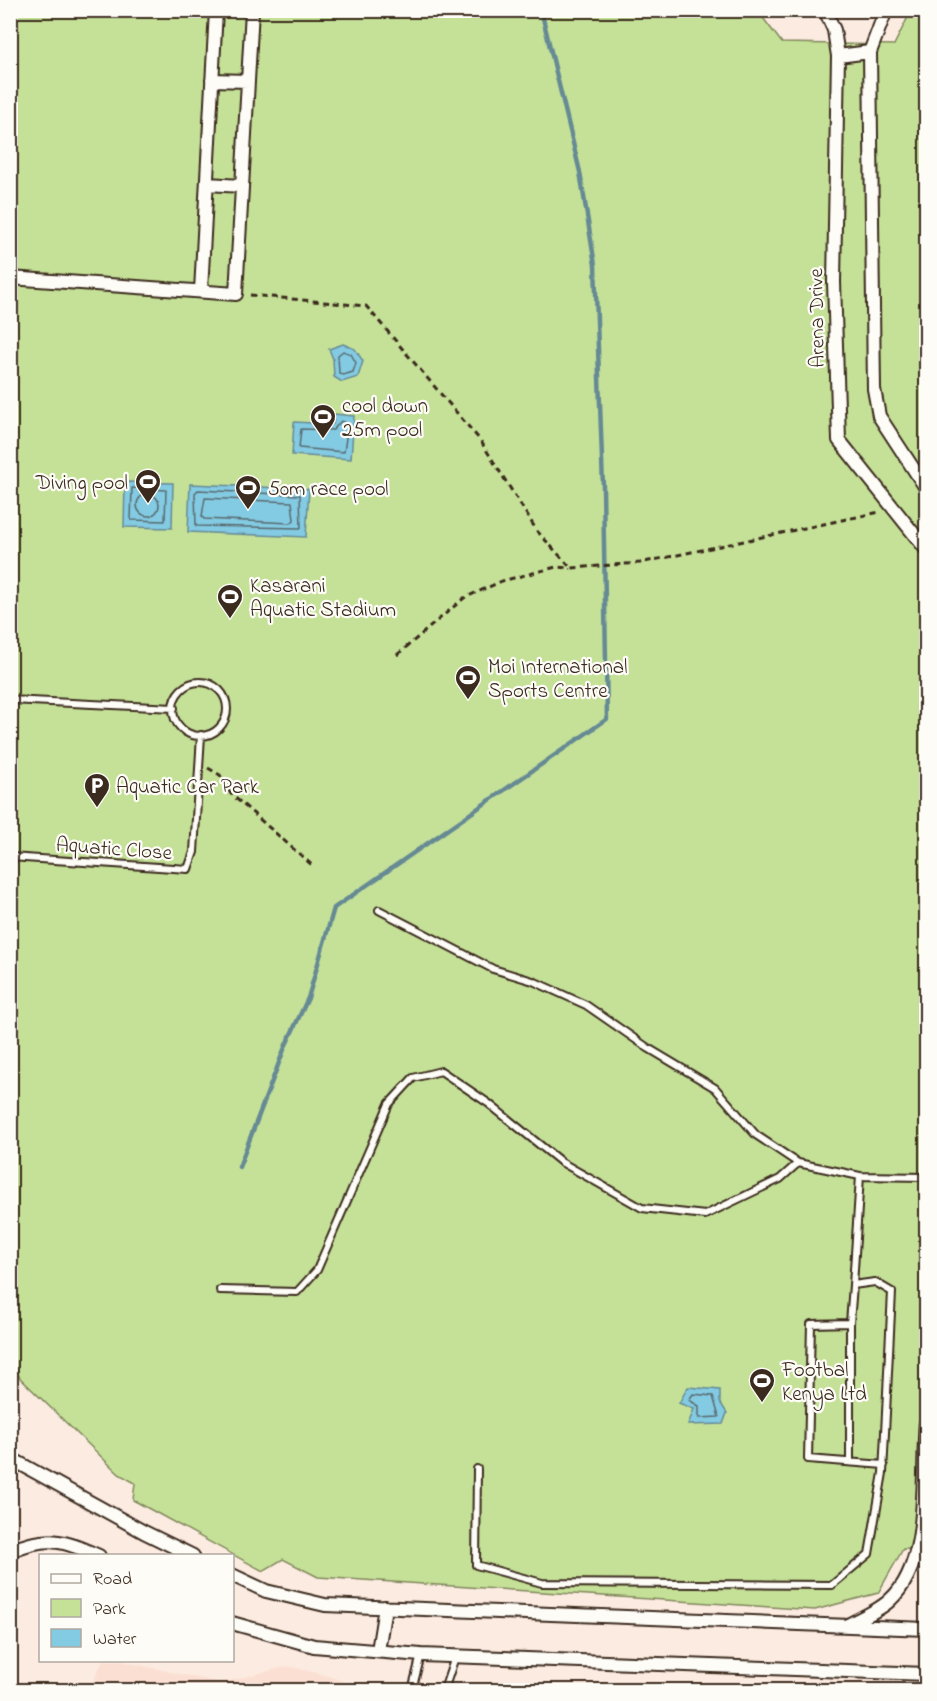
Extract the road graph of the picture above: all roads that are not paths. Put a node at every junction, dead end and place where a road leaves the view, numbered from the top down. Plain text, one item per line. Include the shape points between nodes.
1 (216, 10) edge
2 (252, 10) edge
3 (825, 10) edge
4 (886, 10) edge
5 (870, 52) junction
6 (838, 56) junction
7 (212, 80) junction
8 (248, 81) junction
9 (207, 184) junction
10 (242, 186) junction
11 (10, 278) edge
12 (201, 291) junction
13 (927, 488) edge
14 (927, 549) edge
15 (10, 700) edge
16 (174, 708) junction
17 (201, 735) junction
18 (10, 857) edge
19 (379, 910) dead end
20 (798, 1163) junction
21 (860, 1176) junction
22 (927, 1177) edge
23 (853, 1286) junction
24 (220, 1290) dead end
25 (850, 1323) junction
26 (927, 1423) edge
27 (10, 1458) edge
28 (850, 1462) junction
29 (884, 1465) junction
30 (477, 1469) dead end
31 (10, 1551) edge
32 (95, 1554) edge
33 (189, 1554) edge
34 (234, 1576) edge
35 (385, 1607) junction
36 (234, 1624) edge
37 (845, 1627) junction
38 (927, 1629) edge
39 (378, 1651) junction
40 (422, 1655) junction
41 (455, 1656) junction
42 (927, 1674) edge
43 (412, 1690) edge
44 (444, 1690) edge

1 - 7 street
2 - 8 street
3 - 6 street, Arena Drive via 834,30
4 - 5 street
5 - 6 street
5 - 13 street via 874,389 879,416
6 - 14 street, Arena Drive via 834,282 839,440
7 - 8 street
7 - 9 street
8 - 10 street
9 - 10 street
9 - 12 street
10 - 12 street via 236,294
11 - 12 street
15 - 16 lane
16 - 17 lane via 181,727
16 - 17 lane via 177,695 191,684 209,683 217,687 226,702 225,720 212,733
17 - 18 lane, Aquatic Close via 194,852 188,869
19 - 20 lane via 492,969 533,981 586,1005 715,1088 756,1135
20 - 21 lane
20 - 24 lane via 780,1179 705,1215 642,1208 561,1162 441,1071 413,1078 389,1104 317,1270 297,1292
21 - 22 lane
21 - 23 lane
23 - 25 lane
23 - 29 lane via 875,1282 892,1292
25 - 28 lane
25 - 28 lane via 811,1324 808,1460
26 - 37 street via 920,1531 907,1581 889,1601
27 - 33 street
28 - 29 lane
29 - 30 lane via 869,1554 832,1585 542,1583 476,1565
31 - 32 street via 51,1539 69,1542
34 - 35 street via 266,1591 325,1605
35 - 37 street
35 - 39 street
36 - 39 street via 314,1646
37 - 38 street
39 - 40 street
40 - 41 street
40 - 43 lane
41 - 42 street
41 - 44 lane

